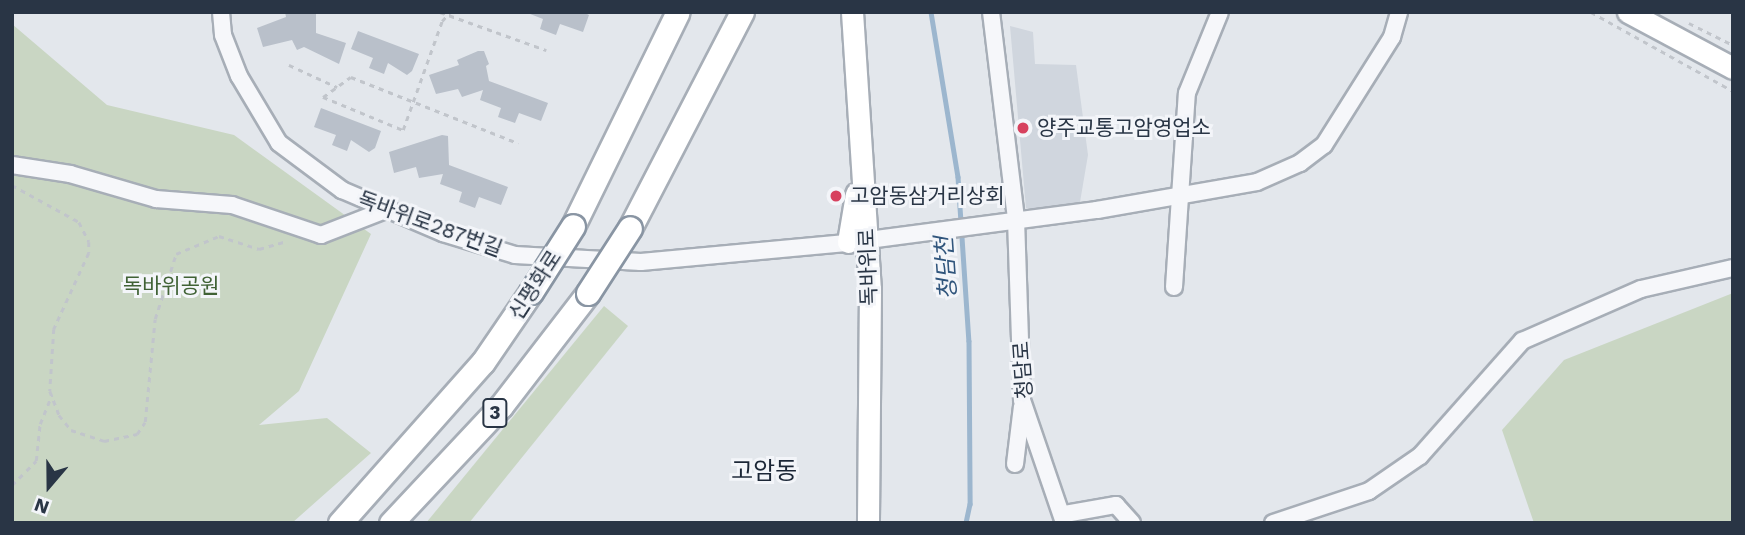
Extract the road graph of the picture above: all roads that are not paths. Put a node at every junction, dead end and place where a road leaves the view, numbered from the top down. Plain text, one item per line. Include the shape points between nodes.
1 (221, 12) edge
2 (678, 12) edge
3 (730, 12) edge
4 (742, 12) edge
5 (852, 12) edge
6 (991, 12) edge
7 (1220, 12) edge
8 (1399, 12) edge
9 (1628, 12) edge
10 (1733, 68) edge
11 (712, 75) junction
12 (12, 165) edge
13 (1183, 194) junction
14 (385, 210) junction
15 (1011, 219) junction
16 (854, 242) junction
17 (1733, 268) edge
18 (1174, 288) dead end
19 (1022, 400) junction
20 (1016, 464) dead end
21 (1064, 519) edge
22 (341, 523) edge
23 (391, 523) edge
24 (868, 523) edge
25 (1132, 523) edge
26 (1273, 523) edge

1 - 14 street, 독바위로287번길 via 223,35 239,76 279,143 342,190
2 - 22 highway, 신평화로 / 3, bridge via 573,226 531,292 483,362
3 - 11 highway, 신평화로 / 3
4 - 11 highway, 신평화로 / 3
5 - 16 main road, 독바위로 via 862,165
6 - 15 street, 청담로
7 - 13 street via 1187,93
8 - 13 street via 1392,37 1324,145 1300,163 1256,181
9 - 10 main road
11 - 23 highway, 신평화로 / 3, bridge via 630,228 588,293 502,406
12 - 14 street via 70,174 156,199 232,205 321,235
13 - 15 street
13 - 18 street
14 - 16 street, 독바위로287번길 via 515,255 641,262
15 - 16 street
15 - 19 street, 청담로
16 - 24 main road, 독바위로 via 870,289
17 - 26 street via 1641,289 1522,341 1420,456 1369,491
19 - 20 street
19 - 21 street, 청담로
21 - 25 street, 청담로 via 1116,505

